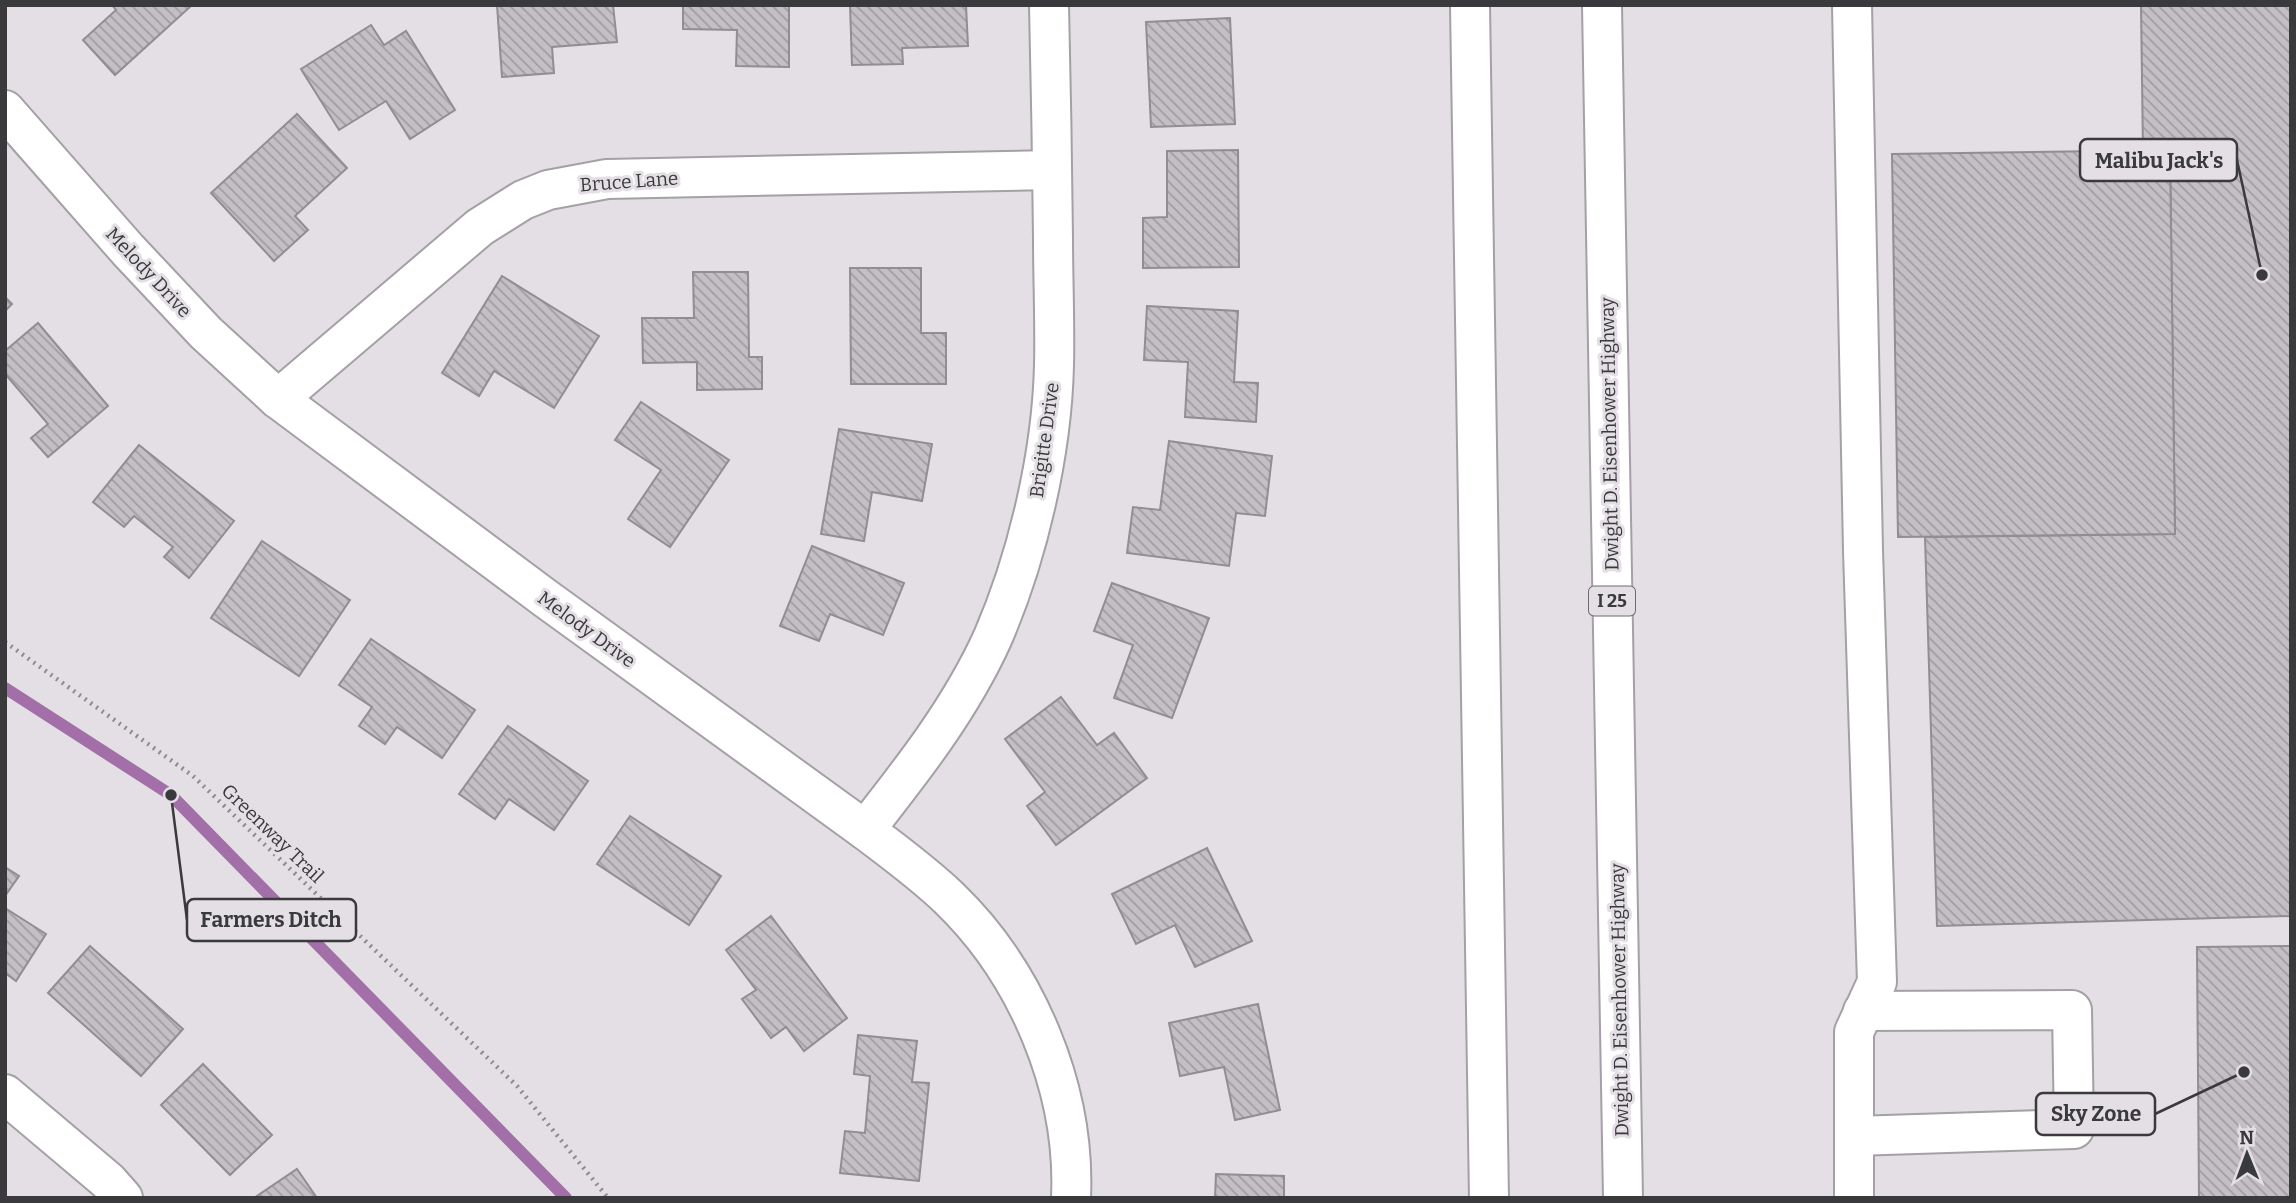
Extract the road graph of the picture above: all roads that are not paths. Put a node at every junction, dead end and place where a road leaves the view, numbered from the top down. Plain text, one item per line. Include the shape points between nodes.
1 (1049, 5) edge
2 (1470, 5) edge
3 (1602, 5) edge
4 (1852, 5) edge
5 (5, 110) edge
6 (1052, 170) junction
7 (278, 399) junction
8 (865, 830) junction
9 (1863, 1011) junction
10 (5, 1094) edge
11 (1854, 1136) junction
12 (123, 1198) edge
13 (1071, 1198) edge
14 (1489, 1198) edge
15 (1623, 1198) edge
16 (1854, 1198) edge

1 - 6 main road, Brigitte Drive
2 - 14 main road
3 - 15 main road, Dwight D. Eisenhower Highway / I 25
4 - 9 main road via 1877,982
5 - 7 main road, Melody Drive via 136,259 206,333
6 - 7 main road, Bruce Lane via 607,179 548,190 480,227
6 - 8 main road, Brigitte Drive via 1054,367 1047,443 1029,534 993,637 963,696
7 - 8 main road, Melody Drive
8 - 13 main road, Melody Drive via 950,899 984,937 1020,991 1040,1032 1067,1124
9 - 11 main road via 1854,1032
9 - 11 main road via 2072,1010 2074,1129
10 - 12 main road
11 - 16 main road

